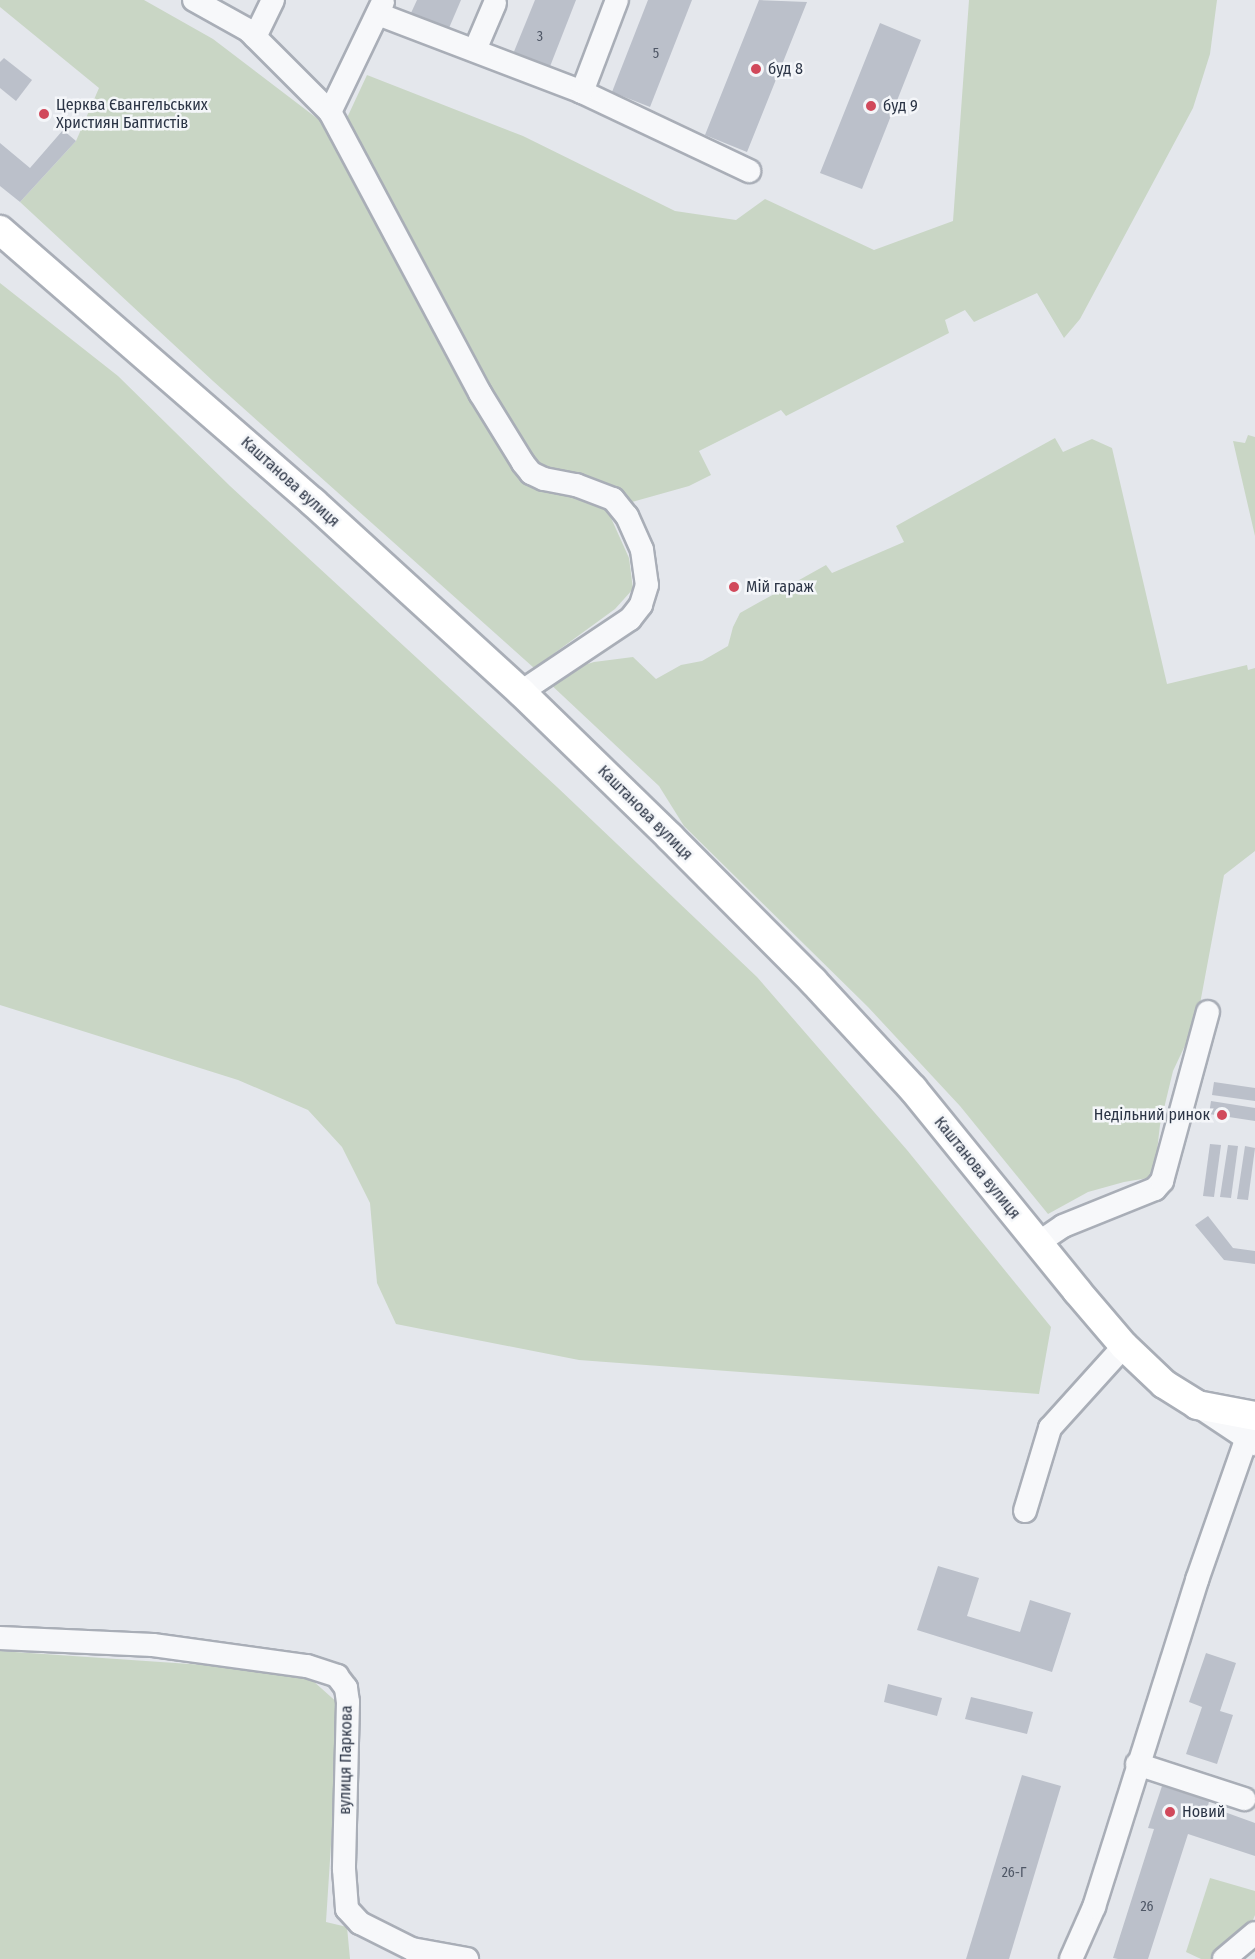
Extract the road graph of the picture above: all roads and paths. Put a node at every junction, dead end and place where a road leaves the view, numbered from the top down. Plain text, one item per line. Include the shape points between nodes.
1 (194, 0) edge
2 (273, 0) edge
3 (617, 0) edge
4 (495, 3) dead end
5 (381, 7) edge
6 (255, 37) junction
7 (475, 50) junction
8 (582, 92) junction
9 (330, 112) junction
10 (749, 171) dead end
11 (0, 230) edge
12 (520, 692) junction
13 (1208, 1012) dead end
14 (1038, 1243) junction
15 (1124, 1346) junction
16 (1253, 1431) edge
17 (1025, 1511) dead end
18 (0, 1638) edge
19 (1137, 1764) junction
20 (1244, 1799) dead end
21 (1255, 1933) edge
22 (467, 1959) edge
23 (1071, 1959) edge
24 (1224, 1959) edge

1 - 6 street
2 - 6 street
3 - 8 street
4 - 7 street
5 - 7 street
5 - 9 street
6 - 9 street
7 - 8 street
8 - 10 street
9 - 12 street via 480,393 523,463 531,473 544,479 576,485 613,499 627,516 642,550 647,585 641,605 630,619
11 - 12 main road, Каштанова вулиця via 304,494
12 - 14 main road, Каштанова вулиця via 813,981 913,1089
13 - 14 street via 1162,1181 1155,1190 1063,1227
14 - 15 main road, Каштанова вулиця
15 - 16 main road, Каштанова вулиця via 1164,1384 1197,1405
15 - 17 street via 1050,1428
16 - 19 street via 1197,1580
18 - 22 street, вулиця Паркова via 153,1645 307,1666 337,1676 346,1688 348,1702 344,1869 347,1909 360,1923 412,1949
19 - 20 street
19 - 23 street via 1094,1907
21 - 24 street

